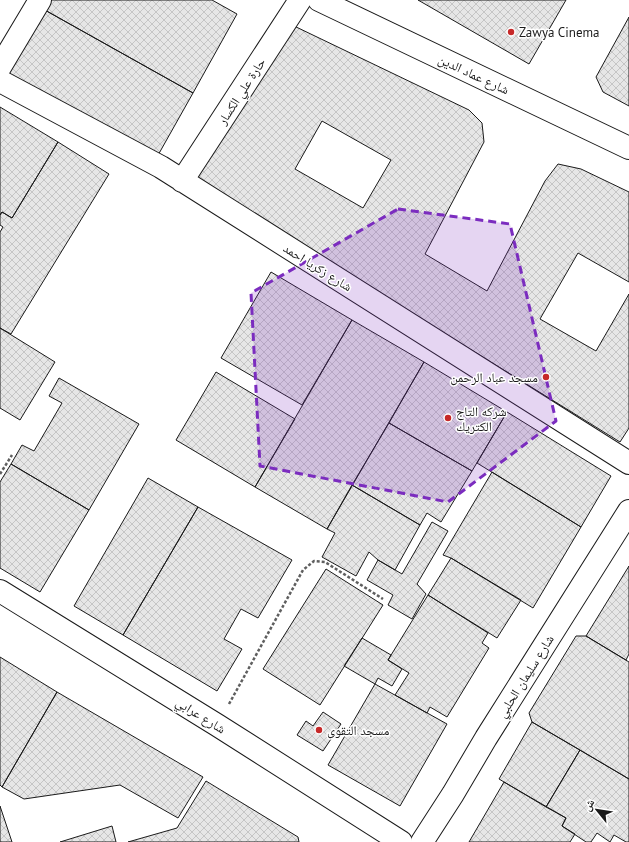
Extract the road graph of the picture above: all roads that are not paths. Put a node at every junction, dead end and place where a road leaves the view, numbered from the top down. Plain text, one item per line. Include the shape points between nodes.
1 (40, 0) edge
2 (300, 0) edge
3 (319, 0) edge
4 (0, 67) edge
5 (0, 81) edge
6 (629, 148) edge
7 (182, 181) junction
8 (629, 463) edge
9 (629, 511) edge
10 (0, 591) edge
11 (401, 842) edge
12 (422, 842) edge

1 - 4 street
2 - 7 street, حارة علي الكسار
3 - 6 street, شارع عماد الدين
5 - 7 street, شارع زكريا احمد via 162,167
7 - 8 street, شارع زكريا احمد
9 - 12 street, شارع سليمان الحلبي
10 - 11 street, شارع عرابي

